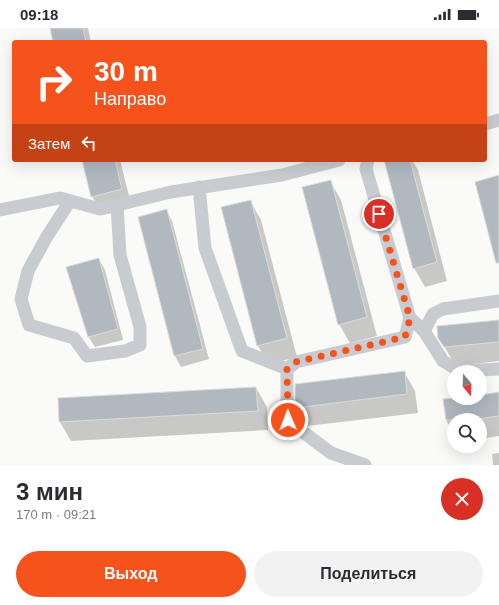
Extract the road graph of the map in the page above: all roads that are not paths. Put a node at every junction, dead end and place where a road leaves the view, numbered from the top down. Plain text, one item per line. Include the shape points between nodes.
1 (499, 120) edge
2 (487, 123) edge
3 (331, 162) edge
4 (368, 162) edge
5 (199, 188) junction
6 (70, 201) junction
7 (117, 205) junction
8 (0, 210) edge
9 (499, 301) edge
10 (410, 318) junction
11 (424, 331) junction
12 (287, 369) junction
13 (499, 369) edge
14 (365, 465) edge

1 - 2 lane
3 - 5 lane via 282,175
4 - 10 lane via 366,169
5 - 7 lane
5 - 12 lane via 206,248 242,351
6 - 7 lane via 100,209
6 - 7 lane via 28,271 21,299 29,325 74,338 87,356 125,351 140,344 140,327 120,255
6 - 8 lane via 60,198
9 - 11 lane via 443,309 433,314
10 - 11 lane
10 - 12 lane via 405,337 296,362
11 - 13 lane via 443,361 460,371
12 - 14 lane via 288,420 330,453

